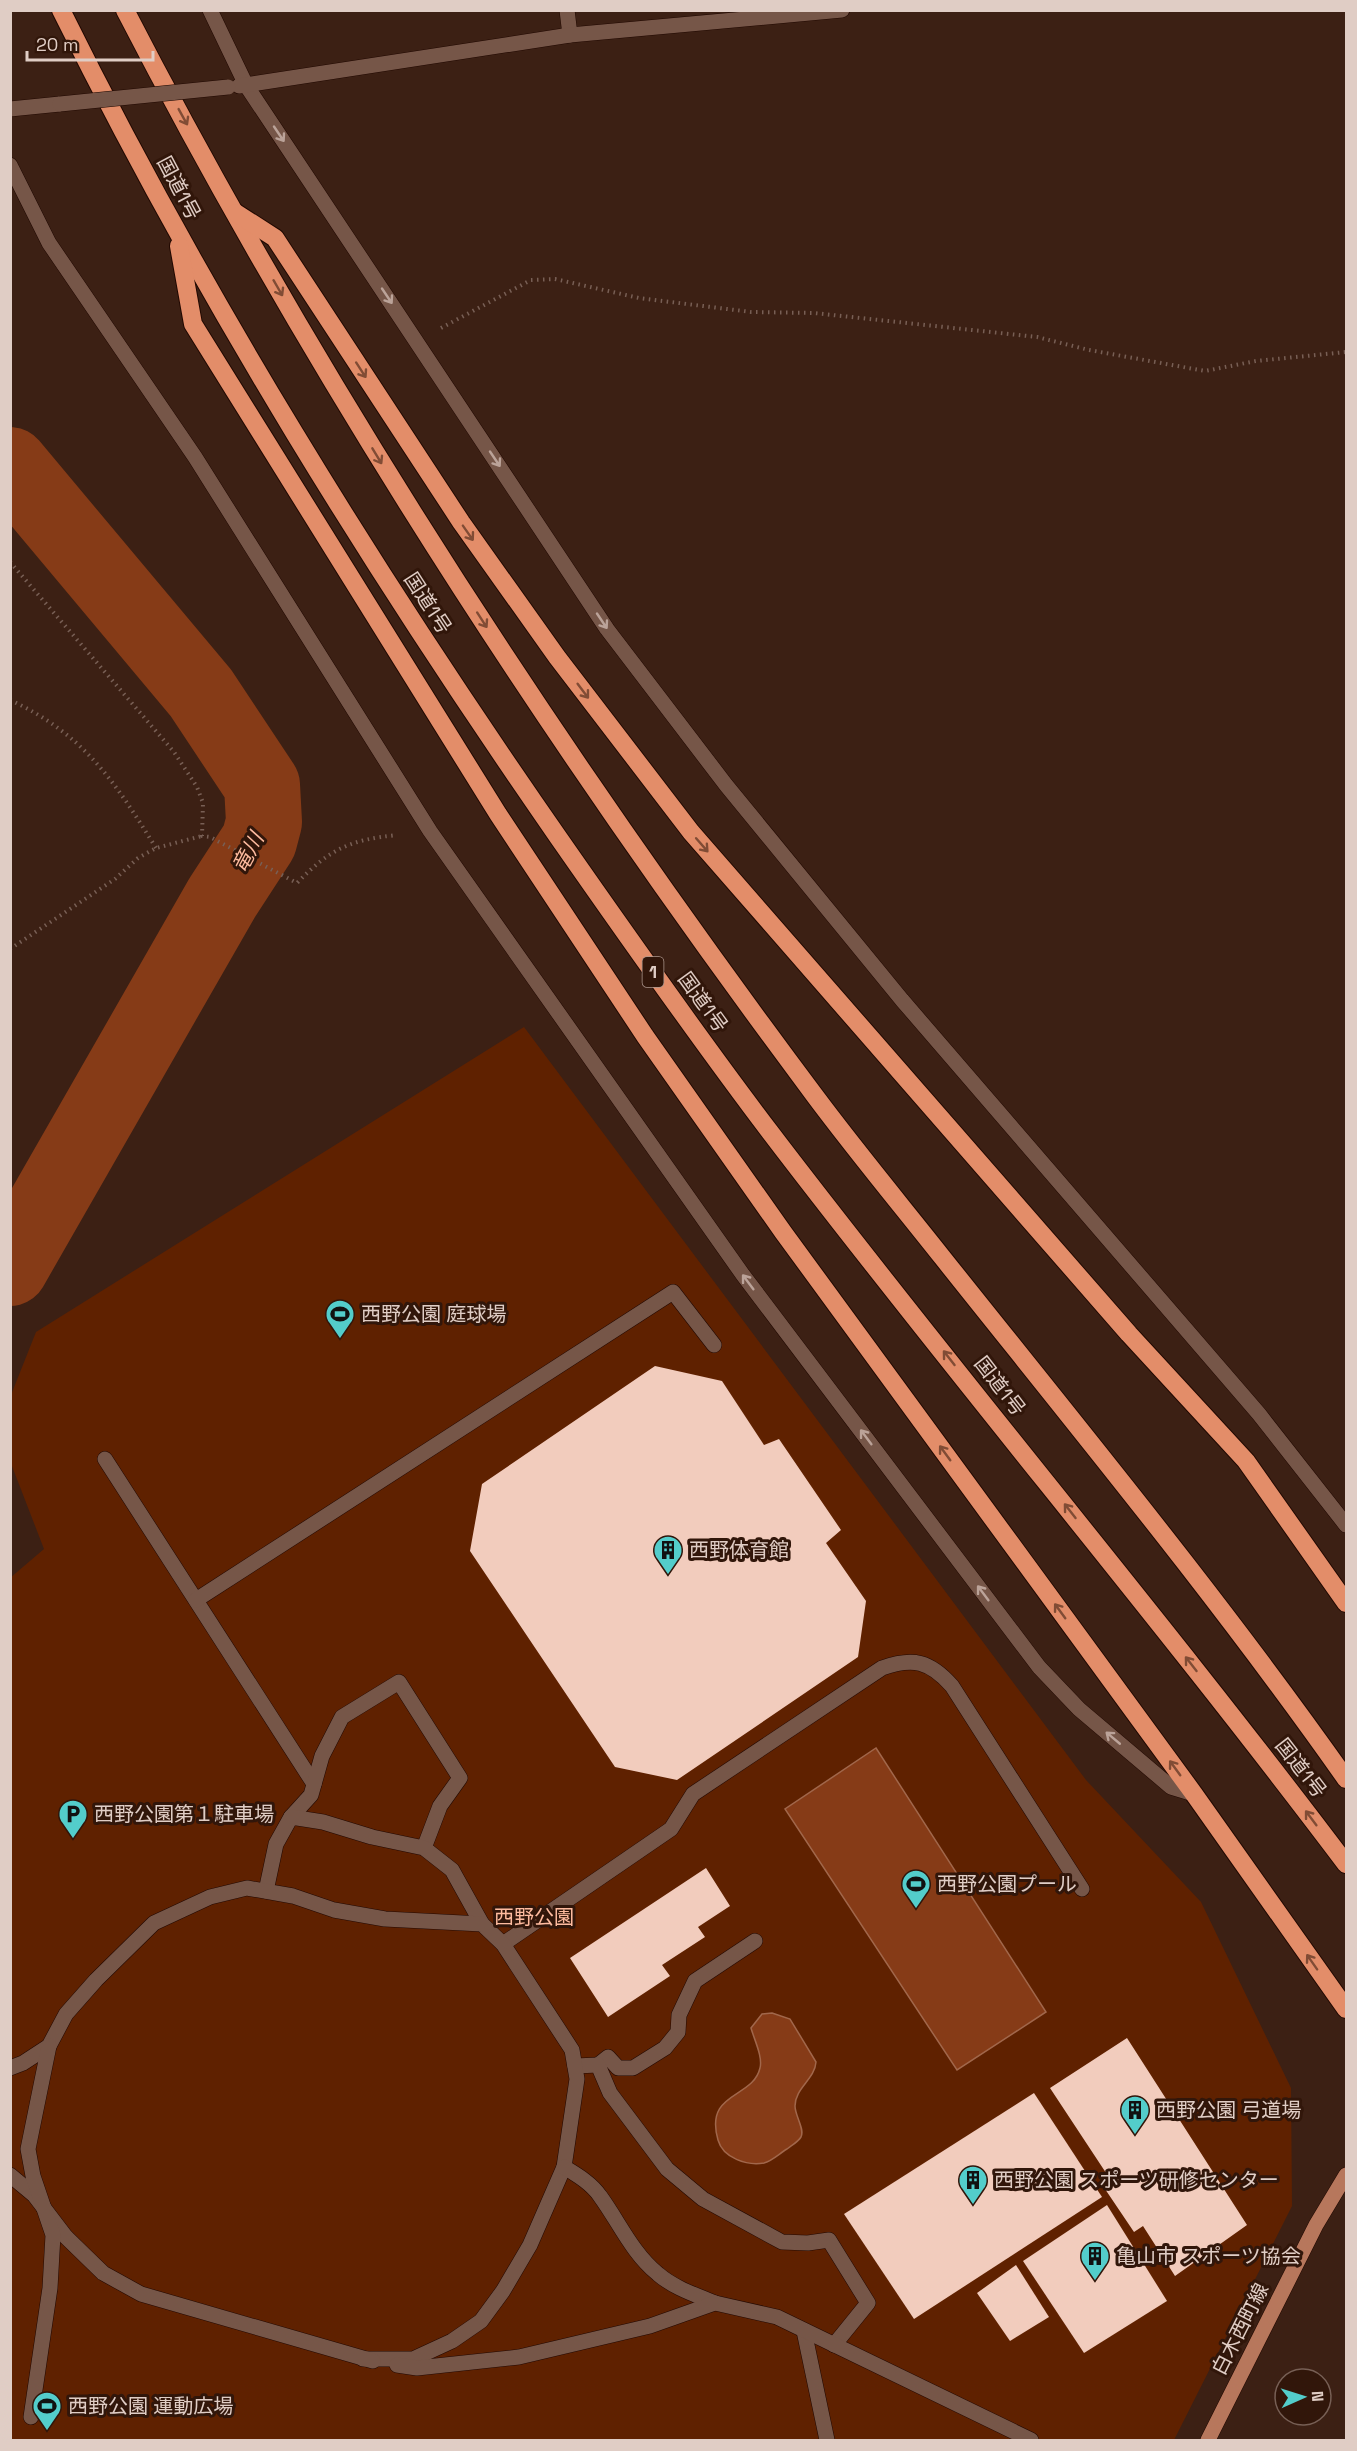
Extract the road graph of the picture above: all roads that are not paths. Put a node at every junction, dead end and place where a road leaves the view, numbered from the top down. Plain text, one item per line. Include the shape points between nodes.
1 (61, 10) edge
2 (125, 10) edge
3 (210, 10) edge
4 (567, 10) edge
5 (842, 10) edge
6 (570, 35) junction
7 (246, 85) junction
8 (10, 109) edge
9 (10, 165) edge
10 (235, 212) junction
11 (177, 233) junction
12 (714, 1345) dead end
13 (105, 1459) dead end
14 (1347, 1525) edge
15 (196, 1600) junction
16 (1347, 1603) edge
17 (1347, 1779) edge
18 (314, 1784) junction
19 (1194, 1794) junction
20 (291, 1817) junction
21 (424, 1848) junction
22 (1347, 1864) edge
23 (1082, 1889) dead end
24 (266, 1891) junction
25 (482, 1924) junction
26 (755, 1941) dead end
27 (503, 1944) junction
28 (1347, 2009) edge
29 (49, 2046) junction
30 (598, 2065) junction
31 (575, 2066) junction
32 (10, 2068) edge
33 (564, 2167) junction
34 (10, 2175) edge
35 (1347, 2175) edge
36 (47, 2213) junction
37 (715, 2303) junction
38 (804, 2331) junction
39 (834, 2345) junction
40 (363, 2359) junction
41 (31, 2417) dead end
42 (827, 2440) edge
43 (1031, 2440) edge
44 (1208, 2440) edge

1 - 11 highway, 国道1号 / 1
2 -> 10 highway, 国道1号
3 - 7 street
4 - 6 street
5 - 6 street
6 - 7 street
7 - 8 street, bridge
7 -> 14 street via 607,629 726,785 902,1000 1259,1414
19 -> 9 street via 1171,1787 1079,1709 1039,1667 743,1275 430,831 195,457 49,243
10 -> 16 highway via 275,238 461,522 557,657 691,832 1129,1334 1246,1461
10 -> 17 highway, 国道1号 via 419,524 672,900 817,1100 1160,1531
19 -> 11 highway via 783,1232 645,1036 498,814 193,324
22 -> 11 highway, 国道1号 / 1 via 770,1132 626,934 375,564 269,393
12 - 15 street via 673,1292
13 - 15 street
15 - 18 street
18 - 20 street via 311,1795
18 - 21 street via 322,1756 342,1717 399,1682 460,1778 440,1806
28 -> 19 highway
20 - 21 street
20 - 24 street via 276,1844
21 - 25 street via 452,1870
23 - 27 street via 952,1686 923,1664 903,1661 882,1668 693,1794 671,1828
24 - 25 street via 385,1919
24 - 29 street via 247,1888 210,1897 154,1923 66,2014
25 - 27 street
26 - 30 street via 695,1981 679,2015 678,2032 665,2048 633,2068 618,2068 608,2057
27 - 31 street via 572,2050
29 - 32 street
29 - 36 street via 28,2150
30 - 31 street
30 - 39 street via 610,2093 667,2169 704,2199 782,2242 829,2240 868,2303
31 - 33 street via 573,2117
33 - 37 street via 599,2194 626,2238 657,2274
33 - 40 street via 530,2245 481,2321 452,2341 412,2359
34 - 36 street via 34,2195
35 - 44 main road, 白木西町線 via 1316,2225
36 - 40 street via 103,2273 141,2294
36 - 41 street via 53,2235 53,2261
37 - 38 street via 777,2318
37 - 40 street via 650,2326 519,2357 417,2368
38 - 39 street
38 - 42 street
39 - 43 street

